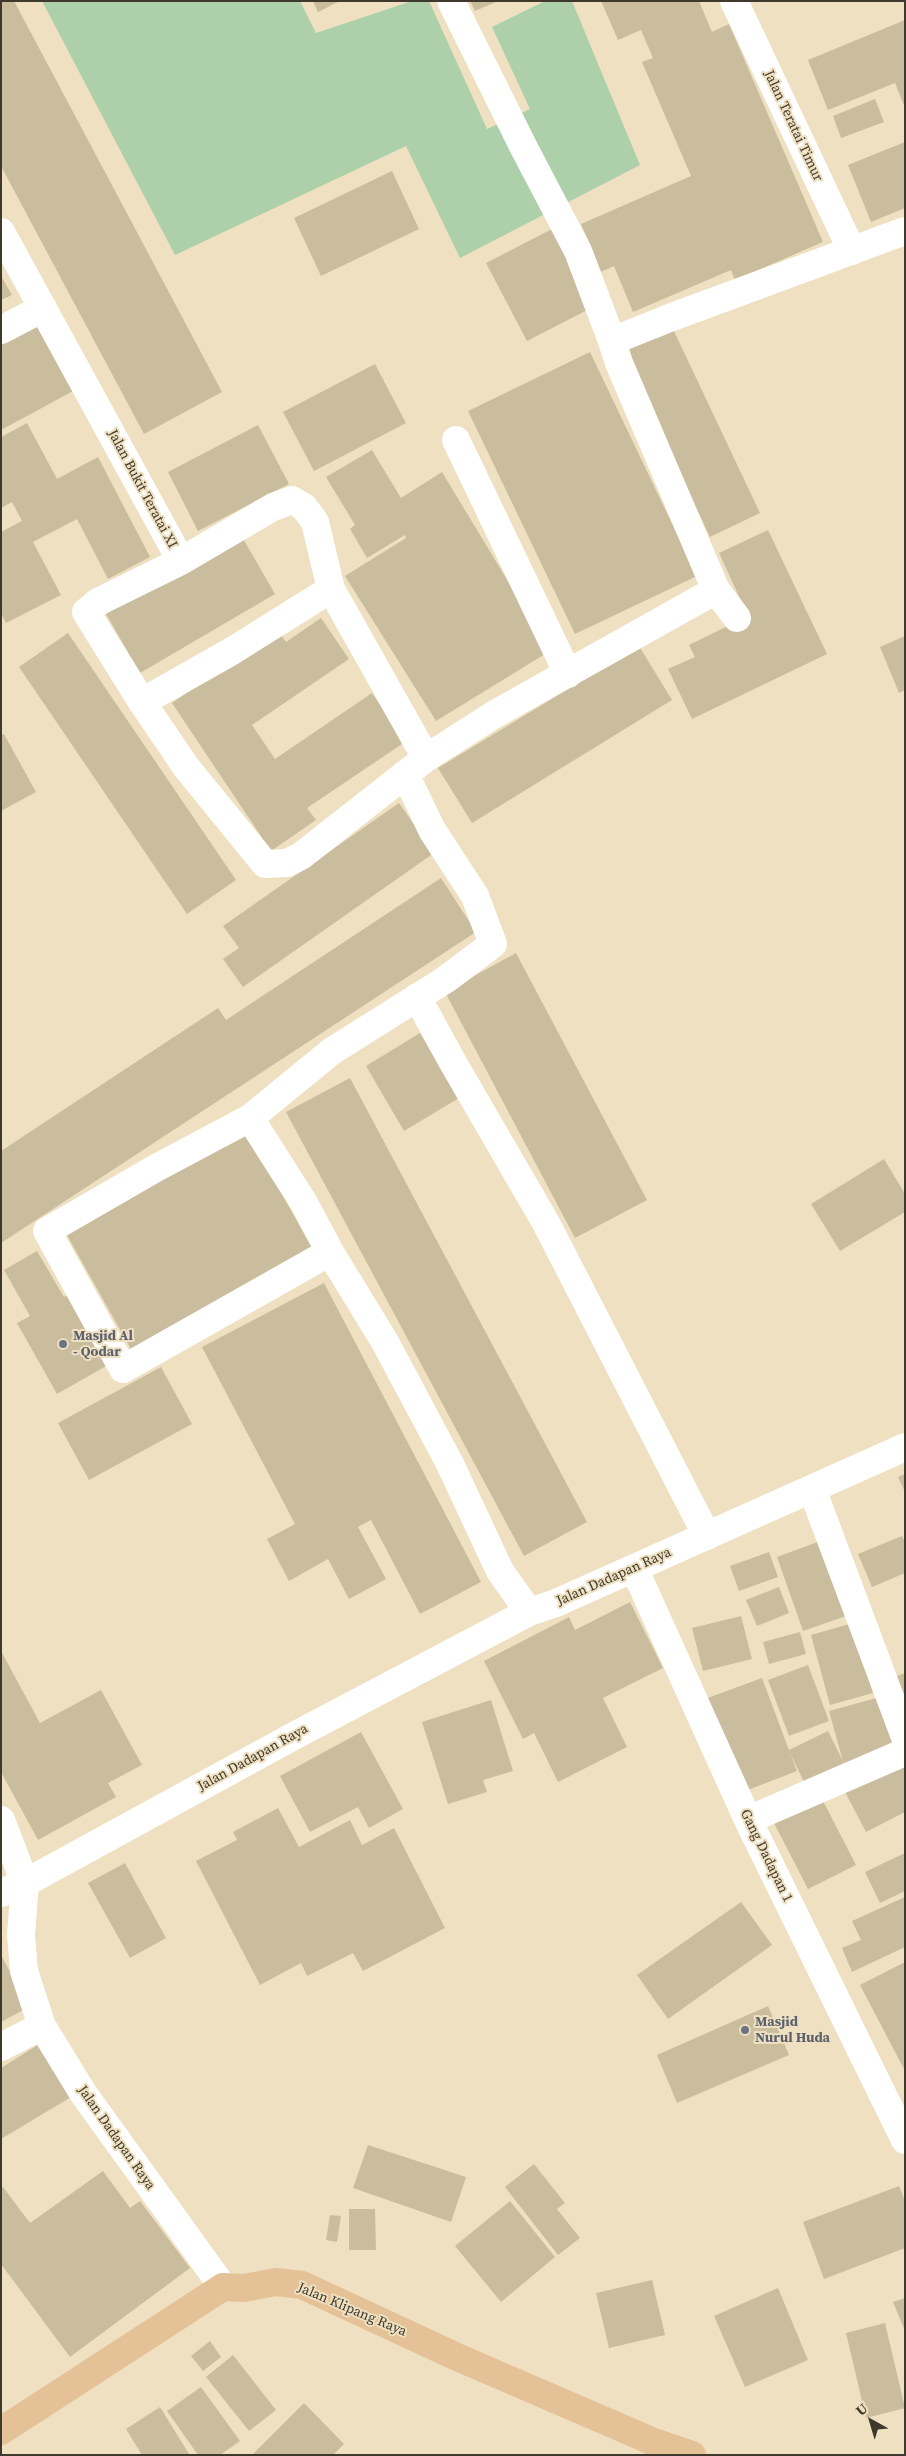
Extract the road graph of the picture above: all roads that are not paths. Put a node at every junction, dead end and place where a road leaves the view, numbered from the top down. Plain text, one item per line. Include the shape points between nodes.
1 (451, 1) edge
2 (734, 1) edge
3 (905, 231) edge
4 (1, 232) edge
5 (852, 251) junction
6 (43, 308) junction
7 (1, 330) edge
8 (612, 341) junction
9 (456, 440) dead end
10 (180, 561) junction
11 (331, 589) junction
12 (716, 590) junction
13 (737, 618) dead end
14 (568, 674) junction
15 (142, 702) junction
16 (426, 758) junction
17 (404, 774) junction
18 (417, 997) junction
19 (250, 1118) junction
20 (330, 1252) junction
21 (905, 1447) edge
22 (812, 1489) junction
23 (707, 1536) junction
24 (634, 1568) junction
25 (529, 1612) junction
26 (905, 1737) edge
27 (905, 1752) edge
28 (1, 1820) edge
29 (748, 1820) junction
30 (13, 1888) edge
31 (42, 2026) junction
32 (1, 2047) edge
33 (905, 2140) edge
34 (223, 2287) junction
35 (1, 2431) edge
36 (692, 2455) edge

1 - 8 street via 578,251
2 - 5 street, Jalan Teratai Timur
3 - 5 street
4 - 6 street, Jalan Bukit Teratai XI
5 - 8 street
6 - 7 street
6 - 10 street, Jalan Bukit Teratai XI
8 - 12 street
9 - 14 street
10 - 11 street, Jalan Bukit Teratai XI via 273,507 292,500 304,507 315,522
10 - 15 street via 98,602 86,612
11 - 15 street
11 - 16 street, Jalan Bukit Teratai XI
12 - 13 street
12 - 14 street
14 - 16 street
15 - 17 street via 186,767 265,864 287,863 300,856
16 - 17 street
17 - 18 street via 432,830 476,896 493,944
18 - 19 street via 332,1051
18 - 23 street via 546,1223
19 - 20 street via 304,1203
19 - 20 street via 47,1231 123,1369
20 - 25 street via 385,1342 450,1464 500,1571
21 - 22 street, Jalan Dadapan Raya
22 - 23 street, Jalan Dadapan Raya
22 - 26 street
23 - 24 street, Jalan Dadapan Raya
24 - 25 street, Jalan Dadapan Raya
24 - 29 street, Gang Dadapan 1
25 - 30 street, Jalan Dadapan Raya
27 - 29 street
28 - 30 street
29 - 33 street, Gang Dadapan 1
30 - 31 street, Jalan Dadapan Raya via 22,1935 24,1971
31 - 32 street
31 - 34 street, Jalan Dadapan Raya via 83,2093
34 - 35 main road
34 - 36 main road, Jalan Klipang Raya via 244,2288 276,2282 302,2286 564,2403

